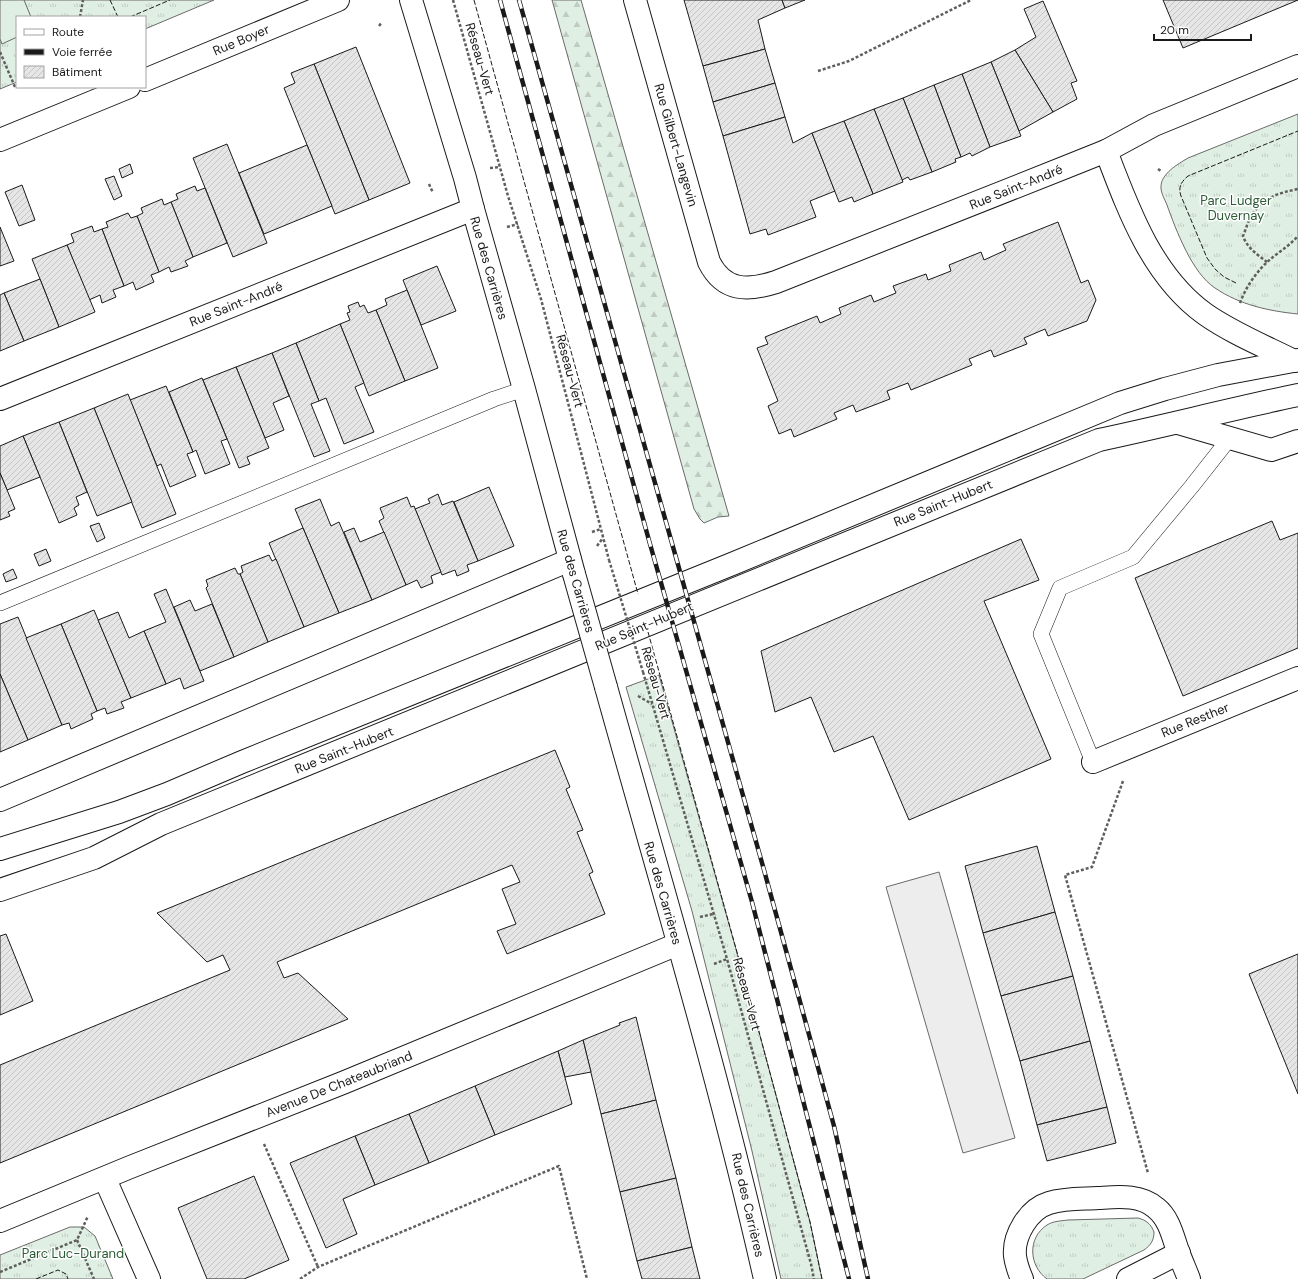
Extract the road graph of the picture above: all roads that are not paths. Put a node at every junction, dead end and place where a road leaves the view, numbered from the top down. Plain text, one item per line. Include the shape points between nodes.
1 (338, 0) edge
2 (412, 0) edge
3 (635, 0) edge
4 (1298, 66) edge
5 (146, 80) edge
6 (127, 88) edge
7 (0, 140) edge
8 (1106, 151) junction
9 (472, 209) junction
10 (728, 282) joint
11 (1296, 360) edge
12 (524, 389) junction
13 (1298, 395) edge
14 (0, 399) edge
15 (1178, 423) junction
16 (1229, 439) junction
17 (1298, 441) edge
18 (572, 567) junction
19 (0, 603) edge
20 (1298, 678) edge
21 (1092, 762) joint
22 (0, 800) edge
23 (0, 849) edge
24 (0, 890) edge
25 (678, 944) junction
26 (105, 1179) junction
27 (0, 1221) edge
28 (1179, 1253) junction
29 (149, 1279) edge
30 (765, 1279) edge
31 (1022, 1279) edge
32 (1128, 1279) edge
33 (1189, 1279) edge

1 - 5 street, Rue Boyer
2 - 9 street, Rue des Carrières
3 - 10 street, Rue Gilbert-Langevin via 709,262 712,269
4 - 8 street, Rue Saint-André via 1154,125
6 - 7 street
8 - 10 street, Rue Saint-André via 776,282 742,288
8 - 11 street via 1144,240 1170,280 1187,299 1234,332
9 - 12 street, Rue des Carrières
9 - 14 street, Rue Saint-André
11 - 23 street, Rue Saint-Hubert via 1211,376 1120,403 167,794 119,812
12 - 18 street, Rue des Carrières
12 - 19 lane via 494,399
13 - 15 street, Rue Saint-Hubert
15 - 16 street
15 - 24 street, Rue Saint-Hubert via 1099,440 161,824 94,858
16 - 17 street via 1271,450
16 - 21 lane via 1133,557 1060,588 1041,634
18 - 22 street
18 - 25 street, Rue des Carrières, bridge
20 - 21 street, Rue Resther
25 - 26 street, Avenue De Chateaubriand
25 - 30 street, Rue des Carrières via 724,1108
26 - 27 street, Avenue De Chateaubriand
26 - 29 street
28 - 31 street via 1165,1217 1156,1207 1145,1201 1117,1197 1063,1199 1048,1203 1032,1214 1023,1225 1015,1255
28 - 32 street
28 - 33 street

